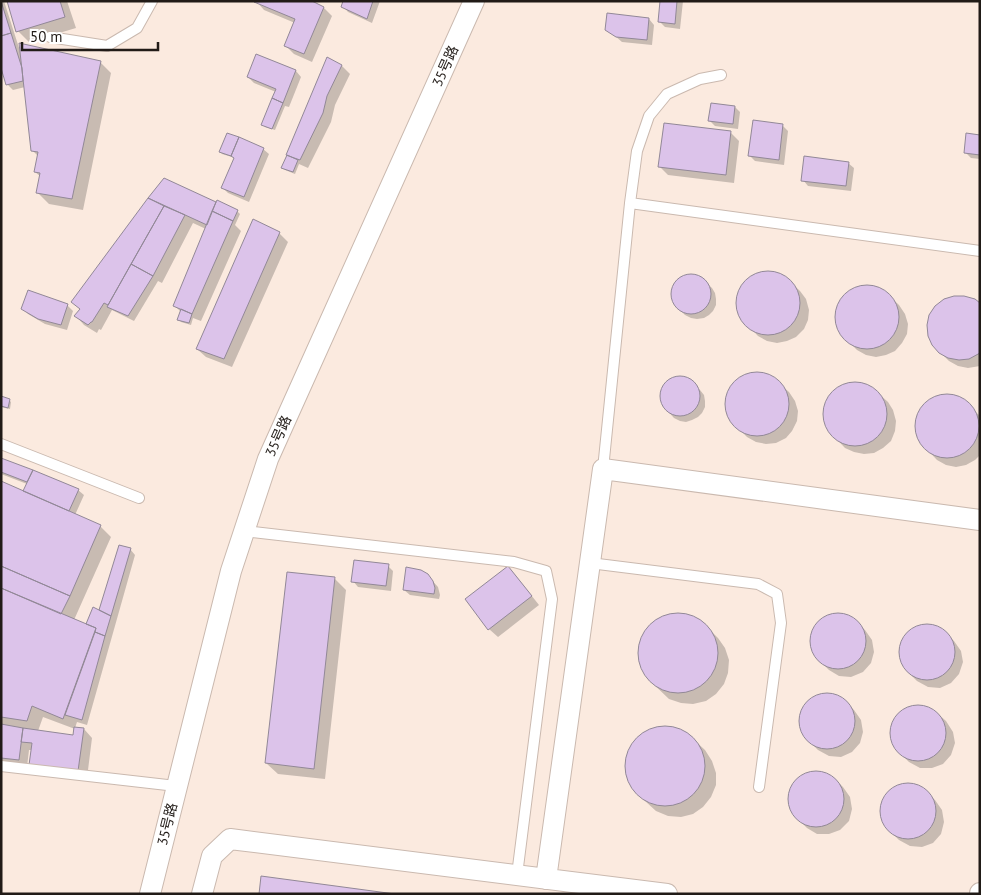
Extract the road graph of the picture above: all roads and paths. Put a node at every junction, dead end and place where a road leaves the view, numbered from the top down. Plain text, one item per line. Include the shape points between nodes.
1 (152, 1) edge
2 (474, 1) edge
3 (50, 37) dead end
4 (721, 75) dead end
5 (630, 203) junction
6 (980, 250) edge
7 (1, 444) edge
8 (602, 469) junction
9 (139, 498) dead end
10 (980, 520) edge
11 (244, 531) junction
12 (590, 563) junction
13 (1, 766) edge
14 (176, 786) junction
15 (759, 787) dead end
16 (517, 875) junction
17 (546, 879) junction
18 (150, 894) edge
19 (202, 894) edge
20 (666, 894) edge

1 - 3 lane via 137,28 107,46
2 - 11 street, 35号路 via 268,460
4 - 5 lane via 667,94 649,116 637,152
5 - 6 lane
5 - 8 lane
7 - 9 lane
8 - 10 street
8 - 12 street
11 - 14 street, 35号路
11 - 16 lane via 514,562 546,571 552,599
12 - 15 lane via 758,584 777,594 781,623
12 - 17 street
13 - 14 lane
14 - 18 street, 35号路
16 - 17 street
16 - 19 street via 230,839 212,856
17 - 20 street

